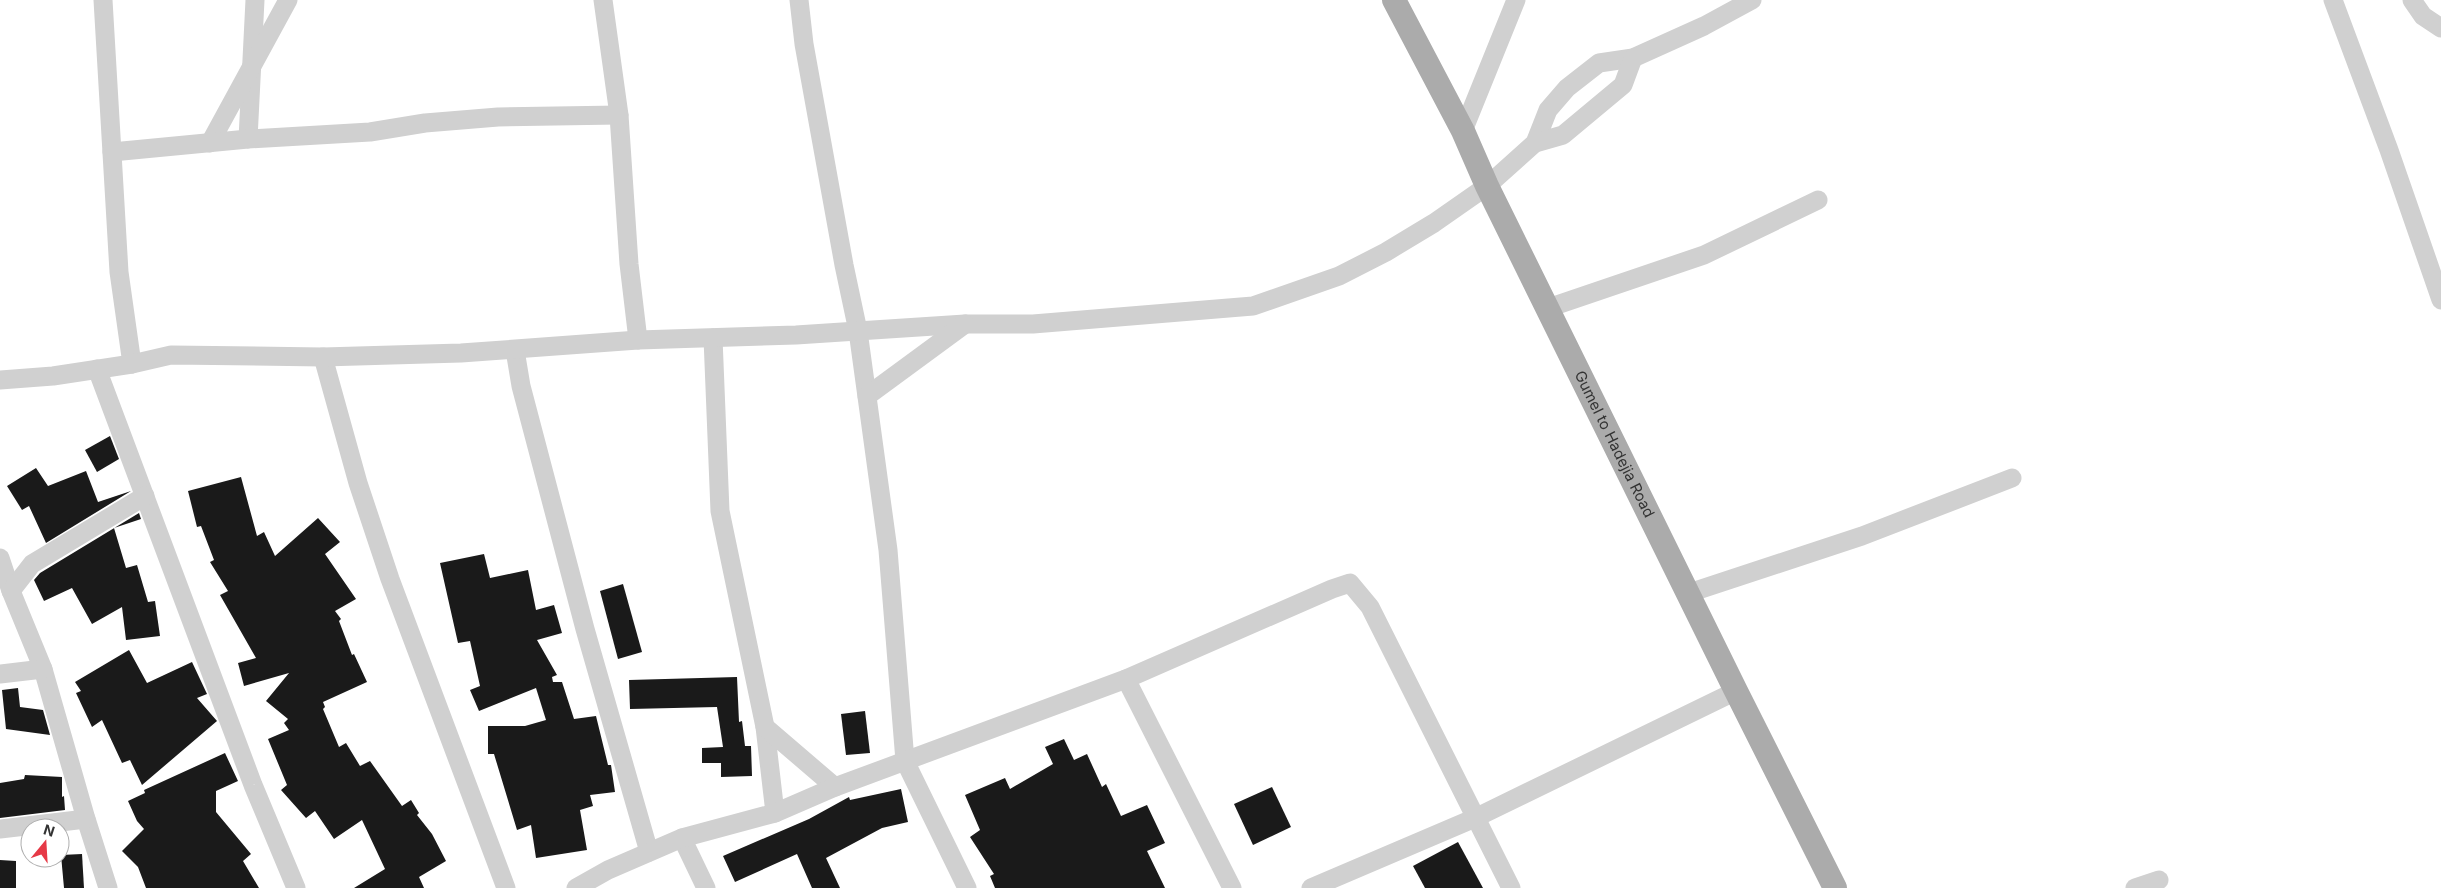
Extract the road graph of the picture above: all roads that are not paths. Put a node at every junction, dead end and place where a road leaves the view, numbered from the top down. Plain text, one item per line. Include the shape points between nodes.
1 (103, 0) edge
2 (255, 0) edge
3 (288, 0) edge
4 (603, 0) edge
5 (799, 0) edge
6 (1394, 0) edge
7 (1516, 0) edge
8 (1752, 0) edge
9 (2333, 0) edge
10 (2412, 0) edge
11 (2441, 28) edge
12 (1633, 58) junction
13 (252, 66) junction
14 (619, 114) junction
15 (1463, 131) junction
16 (248, 139) junction
17 (210, 143) junction
18 (1535, 143) junction
19 (112, 152) junction
20 (1487, 186) junction
21 (1818, 200) dead end
22 (2441, 300) edge
23 (1548, 308) junction
24 (965, 324) junction
25 (858, 331) junction
26 (713, 338) junction
27 (638, 340) junction
28 (515, 350) junction
29 (323, 357) junction
30 (132, 364) junction
31 (97, 369) junction
32 (0, 380) edge
33 (867, 396) junction
34 (2012, 478) dead end
35 (145, 496) junction
36 (1, 559) edge
37 (32, 564) junction
38 (11, 592) junction
39 (1689, 593) junction
40 (43, 669) junction
41 (0, 674) edge
42 (1126, 679) junction
43 (1736, 691) junction
44 (764, 727) junction
45 (905, 762) junction
46 (836, 788) junction
47 (775, 813) junction
48 (1475, 818) junction
49 (86, 819) junction
50 (0, 829) edge
51 (682, 838) junction
52 (649, 852) junction
53 (2159, 880) dead end
54 (108, 888) edge
55 (296, 888) edge
56 (506, 888) edge
57 (576, 888) edge
58 (706, 888) edge
59 (967, 888) edge
60 (1232, 888) edge
61 (1311, 888) edge
62 (1511, 888) edge
63 (1835, 888) edge
64 (2135, 888) edge

1 - 19 street
2 - 13 street
3 - 13 street
4 - 14 street
5 - 25 street via 804,44
6 - 15 main road, Gumel to Hadejia Road
7 - 15 street
8 - 12 street
9 - 22 street
10 - 11 street via 2423,16
12 - 18 street via 1623,85 1564,135
12 - 18 street via 1599,63 1567,88 1548,110
13 - 16 street
13 - 17 street
14 - 16 street via 498,117 425,123 370,132
14 - 27 street via 629,264
15 - 20 main road, Gumel to Hadejia Road
16 - 17 street
17 - 19 street
18 - 20 street
19 - 30 street via 119,272
20 - 23 main road, Gumel to Hadejia Road
20 - 24 street via 1386,252 1339,276 1253,306 1033,324
21 - 23 street via 1704,254
23 - 39 main road, Gumel to Hadejia Road
24 - 25 street
24 - 33 street
25 - 26 street
25 - 33 street
26 - 27 street
26 - 44 street via 720,511
27 - 28 street
28 - 29 street
28 - 52 street via 521,386 585,629
29 - 30 street via 171,355
29 - 56 street via 358,484 390,579
30 - 31 street
31 - 32 street
31 - 35 street
33 - 45 street via 888,550
34 - 39 street via 1862,536
35 - 37 street
35 - 55 street via 253,785
36 - 37 street
36 - 38 street
37 - 38 street
38 - 40 street
39 - 43 main road, Gumel to Hadejia Road
40 - 41 street
40 - 49 street
42 - 45 street
42 - 48 street via 1350,583 1370,608
42 - 60 street
43 - 48 street
43 - 63 main road, Gumel to Hadejia Road
44 - 46 street
44 - 47 street
45 - 46 street
45 - 59 street
46 - 47 street
47 - 51 street
48 - 61 street
48 - 62 street
49 - 50 street
49 - 54 street
51 - 52 street
51 - 58 street
52 - 57 street
53 - 64 street

